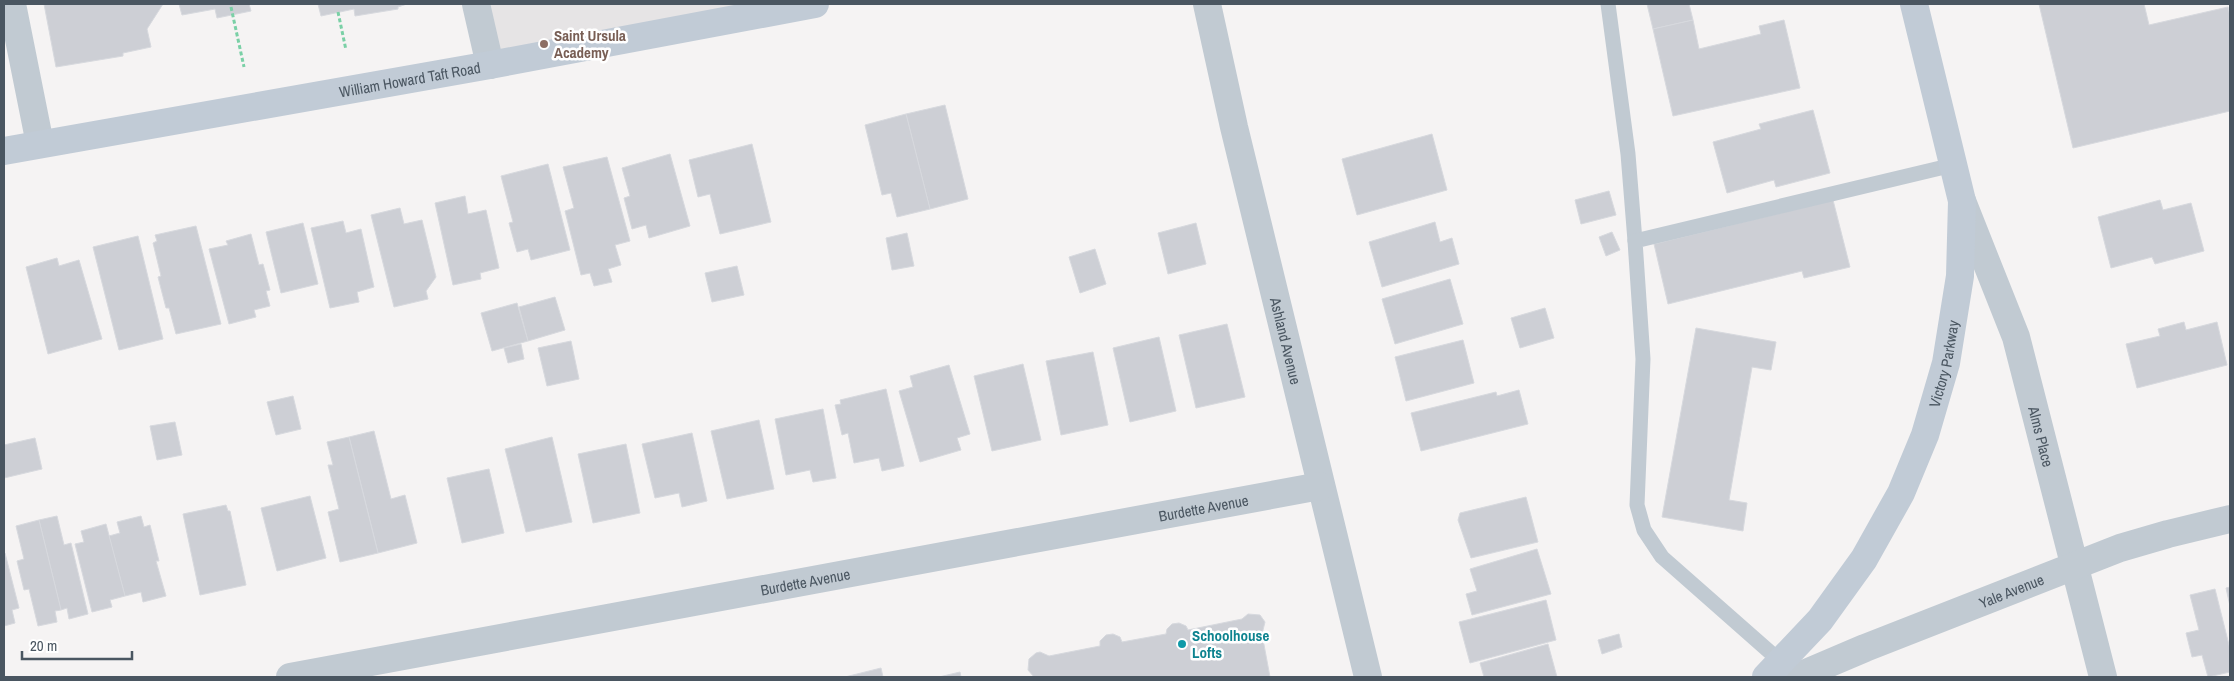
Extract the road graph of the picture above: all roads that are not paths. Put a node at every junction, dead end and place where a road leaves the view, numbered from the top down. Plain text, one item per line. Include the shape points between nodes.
1 (12, 4) edge
2 (476, 4) edge
3 (815, 4) edge
4 (1207, 4) edge
5 (1608, 4) edge
6 (1914, 4) edge
7 (490, 65) junction
8 (40, 144) junction
9 (4, 151) edge
10 (1953, 165) junction
11 (1962, 201) junction
12 (1635, 241) junction
13 (1320, 486) junction
14 (2230, 519) edge
15 (2075, 566) junction
16 (1781, 672) edge
17 (290, 677) edge
18 (1368, 677) edge
19 (2103, 677) edge

1 - 8 street
2 - 7 street
3 - 7 street, William Howard Taft Road
4 - 13 street, Ashland Avenue
5 - 12 lane via 1628,154
6 - 10 street, Victory Parkway
7 - 8 street, William Howard Taft Road
8 - 9 street, William Howard Taft Road
10 - 11 street, Victory Parkway
10 - 12 lane
11 - 15 street, Alms Place via 2016,337
11 - 16 street, Victory Parkway via 1960,276 1946,363 1925,435 1900,492 1864,559
12 - 16 lane via 1643,359 1637,505 1644,530 1669,563
13 - 17 street, Burdette Avenue
13 - 18 street, Ashland Avenue
14 - 15 street, Yale Avenue via 2120,548
15 - 16 street, Yale Avenue via 1865,648
15 - 19 street, Alms Place

